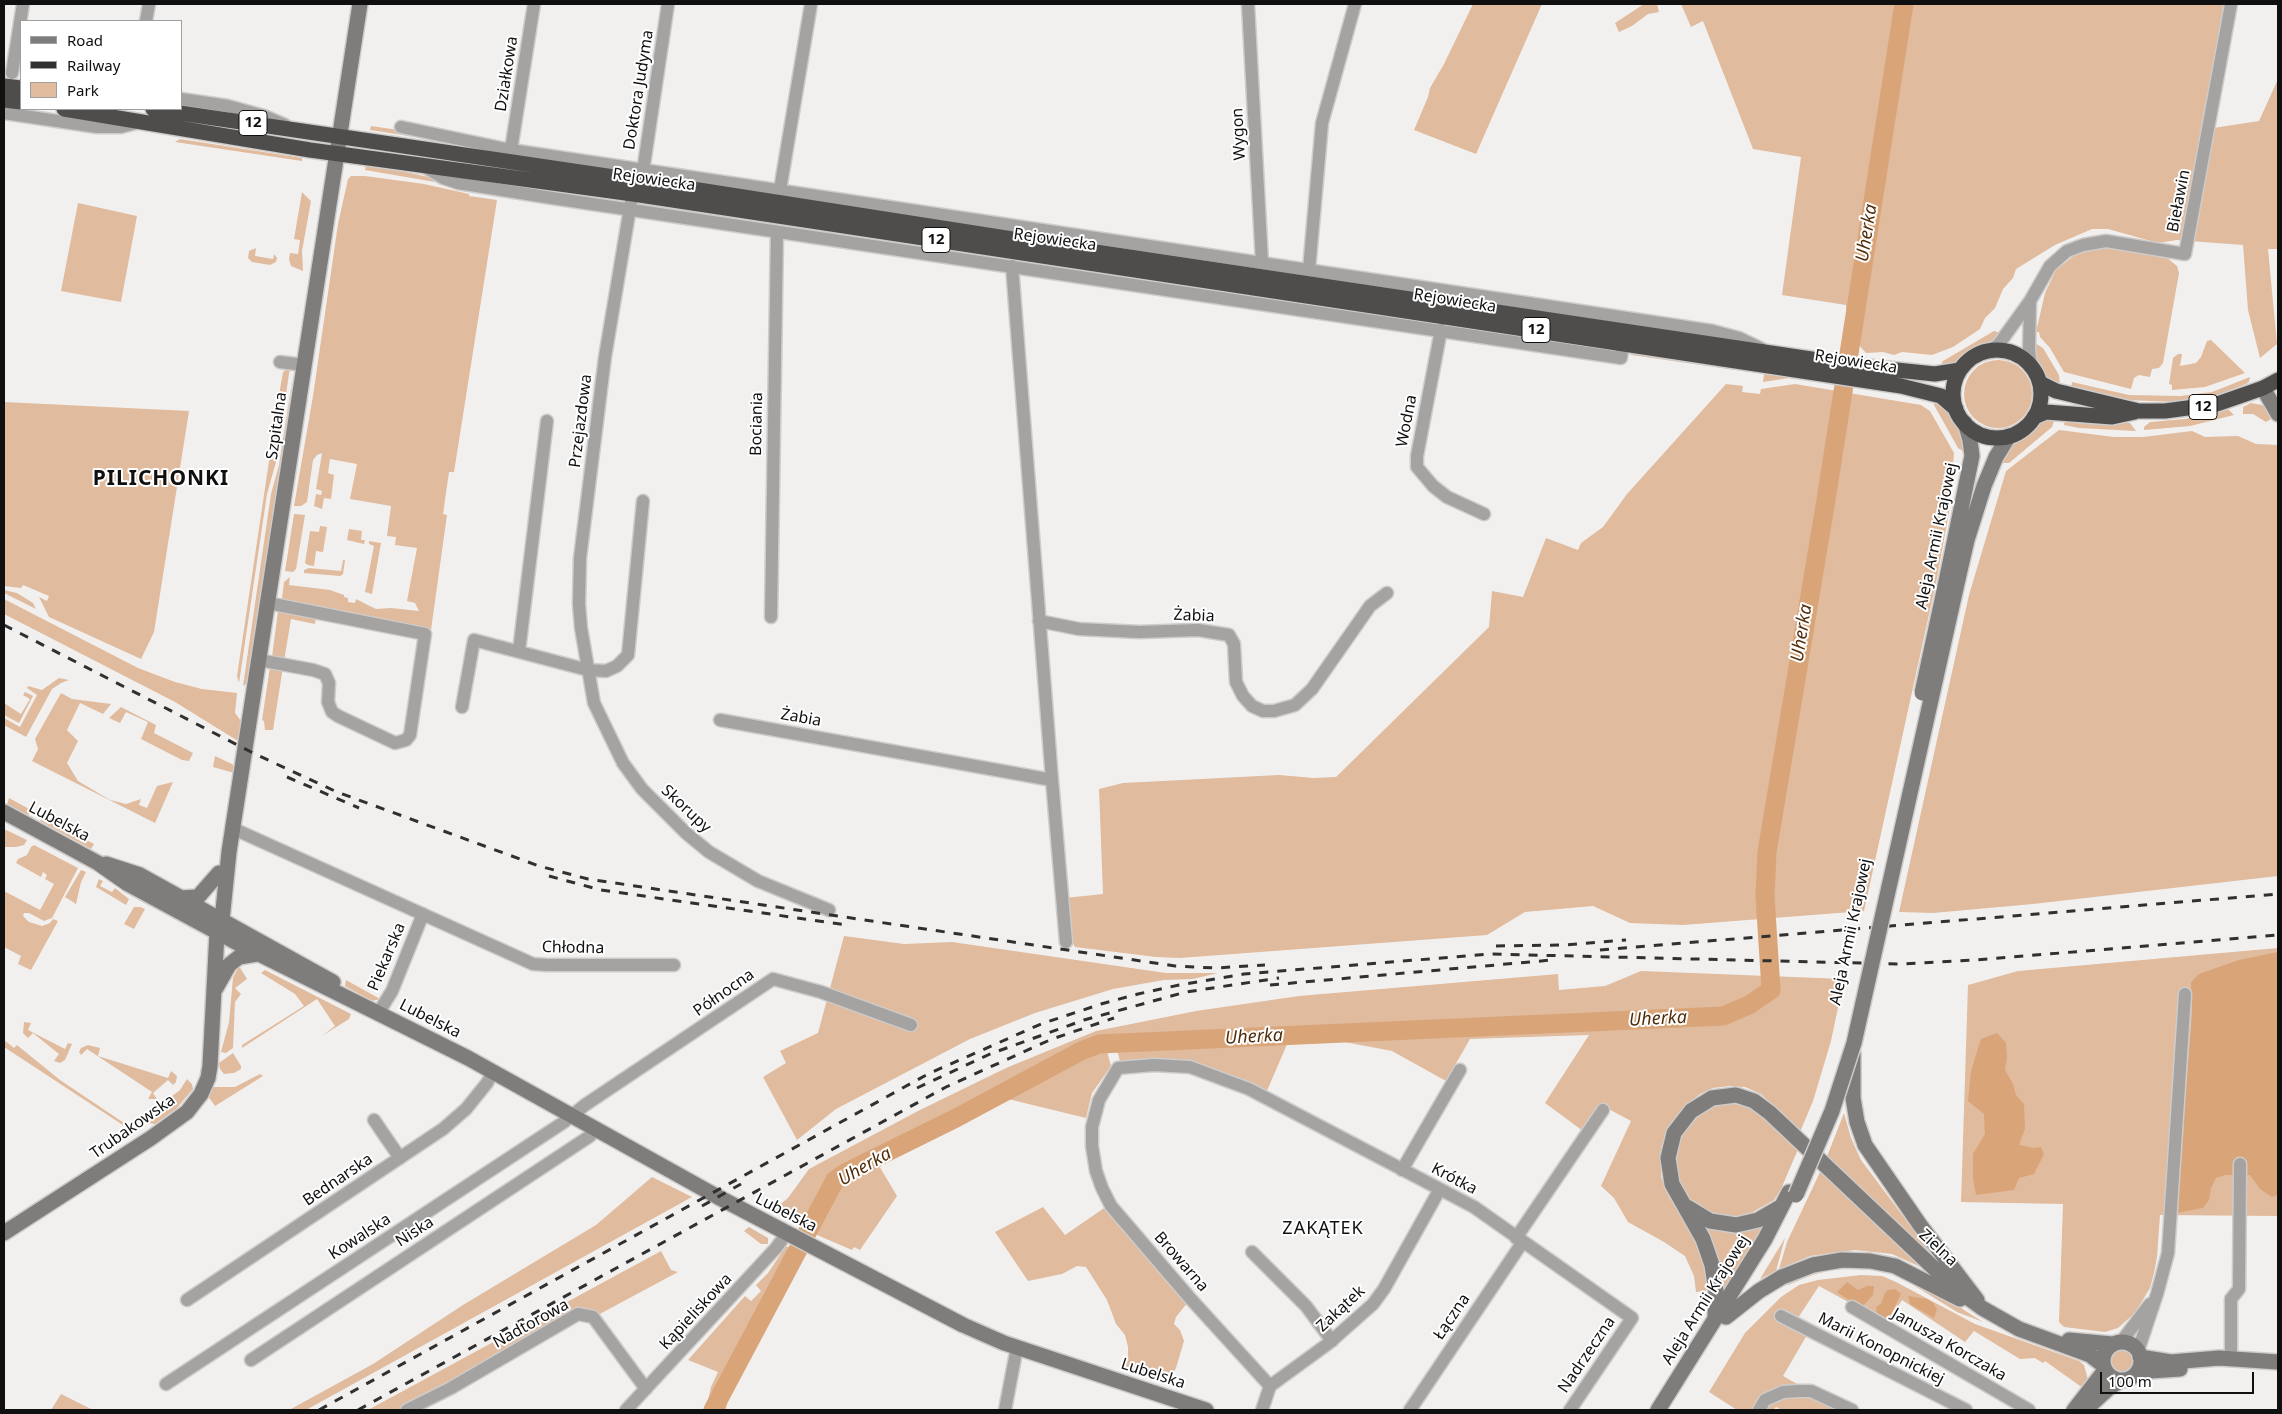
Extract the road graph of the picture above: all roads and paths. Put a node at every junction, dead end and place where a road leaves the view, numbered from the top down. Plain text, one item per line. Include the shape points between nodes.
1 (23, 4) edge
2 (149, 4) edge
3 (360, 4) edge
4 (534, 4) edge
5 (668, 4) edge
6 (811, 4) edge
7 (1248, 4) edge
8 (1355, 4) edge
9 (2231, 4) edge
10 (20, 20) edge
11 (146, 20) edge
12 (20, 21) edge
13 (10, 76) edge
14 (20, 87) edge
15 (182, 99) edge
16 (20, 103) edge
17 (71, 110) edge
18 (161, 110) edge
19 (4, 112) edge
20 (143, 121) junction
21 (401, 127) dead end
22 (294, 129) junction
23 (340, 136) junction
24 (511, 150) junction
25 (338, 154) junction
26 (420, 165) junction
27 (642, 175) junction
28 (780, 190) junction
29 (633, 194) junction
30 (630, 209) junction
31 (777, 232) junction
32 (1262, 263) junction
33 (1012, 266) junction
34 (1309, 270) junction
35 (2030, 301) junction
36 (1441, 330) junction
37 (1622, 350) junction
38 (1990, 350) junction
39 (1768, 353) junction
40 (280, 362) dead end
41 (304, 365) junction
42 (2032, 366) junction
43 (1833, 369) junction
44 (1960, 370) junction
45 (1858, 373) junction
46 (2278, 380) edge
47 (2040, 382) junction
48 (2263, 388) junction
49 (1956, 408) junction
50 (2139, 411) junction
51 (2278, 414) edge
52 (2034, 417) junction
53 (547, 421) dead end
54 (1965, 423) junction
55 (2009, 436) junction
56 (643, 500) dead end
57 (1484, 514) dead end
58 (1953, 578) junction
59 (1387, 593) dead end
60 (268, 603) junction
61 (771, 617) dead end
62 (1039, 621) junction
63 (519, 651) junction
64 (259, 660) junction
65 (588, 670) junction
66 (462, 707) dead end
67 (720, 720) dead end
68 (1052, 780) junction
69 (4, 812) edge
70 (238, 830) junction
71 (229, 852) junction
72 (98, 863) junction
73 (219, 873) junction
74 (180, 898) junction
75 (829, 910) dead end
76 (423, 914) junction
77 (217, 923) junction
78 (1066, 942) dead end
79 (257, 954) junction
80 (674, 965) dead end
81 (213, 992) junction
82 (2184, 994) dead end
83 (373, 1009) junction
84 (911, 1024) dead end
85 (1854, 1043) junction
86 (1460, 1070) dead end
87 (493, 1072) junction
88 (1249, 1089) joint
89 (1603, 1110) dead end
90 (573, 1116) junction
91 (374, 1120) dead end
92 (595, 1128) junction
93 (400, 1158) junction
94 (2240, 1164) dead end
95 (1402, 1170) junction
96 (1440, 1189) junction
97 (1793, 1194) junction
98 (1686, 1206) junction
99 (1782, 1206) junction
100 (4, 1233) edge
101 (790, 1235) junction
102 (1519, 1240) junction
103 (1252, 1252) dead end
104 (2157, 1294) junction
105 (187, 1300) dead end
106 (1852, 1307) dead end
107 (1982, 1308) junction
108 (1781, 1316) dead end
109 (1632, 1318) joint
110 (1721, 1318) junction
111 (1332, 1341) junction
112 (2053, 1341) junction
113 (2116, 1343) junction
114 (1017, 1348) junction
115 (2139, 1354) junction
116 (2230, 1359) junction
117 (250, 1360) dead end
118 (2278, 1362) edge
119 (2104, 1367) junction
120 (2128, 1377) junction
121 (166, 1384) dead end
122 (1270, 1386) junction
123 (646, 1389) junction
124 (407, 1410) edge
125 (626, 1410) edge
126 (1005, 1410) edge
127 (1206, 1410) edge
128 (1262, 1410) edge
129 (1410, 1410) edge
130 (1570, 1410) edge
131 (1658, 1410) edge
132 (1669, 1410) edge
133 (1759, 1410) edge
134 (1852, 1410) edge
135 (1966, 1410) edge
136 (2029, 1410) edge
137 (2074, 1410) edge
138 (2085, 1410) edge

1 - 10 street
2 - 11 street
3 - 23 main road, Szpitalna
4 - 24 street, Działkowa
5 - 27 street, Doktora Judyma
6 - 28 street
7 - 32 street, Wygon
8 - 34 street via 1322,122
9 - 35 street, Bieławin via 2185,254 2106,241 2083,245 2054,260
12 - 13 street
13 - 14 highway
15 - 22 street via 228,106
16 - 19 highway, Rejowiecka
17 - 20 highway, Rejowiecka / 12
18 - 22 highway, Rejowiecka / 12
19 - 20 street, Rejowiecka via 97,127 121,127
20 - 25 highway, Rejowiecka / 12
21 - 24 street
22 - 23 highway, Rejowiecka / 12
23 - 25 main road, Szpitalna
23 - 27 highway, Rejowiecka / 12
24 - 27 street
25 - 26 highway, Rejowiecka / 12
25 - 41 main road, Szpitalna
26 - 29 highway, Rejowiecka / 12
26 - 30 street via 458,183
27 - 28 street
27 - 29 street, Przejazdowa
27 - 39 highway, Rejowiecka / 12 via 1077,249
28 - 32 street
29 - 30 street, Przejazdowa
29 - 37 highway, Rejowiecka / 12
30 - 31 street
30 - 65 street, Przejazdowa via 605,357 580,558 579,604
31 - 33 street
31 - 61 street, Bociania
32 - 34 street
33 - 36 street
33 - 62 street
34 - 39 street via 1713,331 1739,338
35 - 38 street, Bieławin via 1999,344
35 - 42 street, Bieławin via 2029,350
36 - 37 street
36 - 57 street, Wodna via 1417,467 1447,497
37 - 43 highway, Rejowiecka / 12
38 - 42 highway via 2009,351
38 - 44 highway, 12 via 1974,357
39 - 43 highway, Rejowiecka / 12
40 - 41 street
41 - 60 main road, Szpitalna
42 - 47 highway
43 - 45 highway, Rejowiecka / 12
44 - 45 highway, Rejowiecka / 12 via 1935,374
44 - 49 highway via 1953,392
45 - 49 highway, Rejowiecka / 12 via 1932,392
46 - 48 highway, 12
47 - 50 highway, 12 via 2056,391
47 - 52 highway via 2040,400
48 - 50 highway, 12 via 2203,407
48 - 51 main road
49 - 54 highway, 12
50 - 52 highway, 12 via 2112,417 2046,412
52 - 55 highway, 12 via 2023,429
53 - 63 street
54 - 55 highway, 12 via 1990,437
54 - 58 main road, Aleja Armii Krajowej via 1972,456
55 - 58 main road, Aleja Armii Krajowej via 1984,486
56 - 65 street via 628,655 606,671
58 - 85 main road, Aleja Armii Krajowej, bridge
58 - 97 main road, Aleja Armii Krajowej, bridge via 1841,1053
59 - 62 street, Żabia via 1370,606 1312,689 1295,705 1274,711 1252,706 1243,696 1236,682 1234,644 1229,635 1198,630 1079,629
60 - 64 main road, Szpitalna
60 - 64 street via 425,634 410,735 395,743 332,712 325,674
62 - 68 street
63 - 65 street
63 - 66 street via 474,640
64 - 70 main road, Szpitalna
65 - 75 street, Skorupy via 594,703 609,737 642,789 663,811 701,846 730,865 758,881
67 - 68 street, Żabia
68 - 78 street
69 - 72 main road, Lubelska
70 - 71 main road, Szpitalna
70 - 76 street, Chłodna
71 - 73 main road, Szpitalna
71 - 77 main road, Szpitalna
72 - 74 main road, Lubelska via 140,875
72 - 77 main road, Lubelska via 128,884
73 - 74 main road via 198,897
73 - 77 main road, Szpitalna
74 - 77 main road, Lubelska
76 - 80 street, Chłodna via 533,964
76 - 83 street, Piekarska via 392,991
77 - 79 main road, Lubelska
77 - 81 main road, Trubakowska
77 - 83 main road, Lubelska via 327,978
79 - 81 main road via 239,957 229,965
79 - 83 main road, Lubelska
81 - 100 main road, Trubakowska via 208,1078 192,1106 151,1138
82 - 104 street via 2168,1253
83 - 87 main road, Lubelska
84 - 90 street, Północna via 821,992 773,979
85 - 97 main road, Aleja Armii Krajowej, bridge via 1832,1112
85 - 107 main road, bridge via 1852,1088 1859,1130 1869,1151
86 - 95 street
87 - 90 main road, Lubelska
87 - 93 street, Bednarska via 466,1109
88 - 95 street, Krótka
88 - 122 street, Browarna via 1190,1067 1118,1068 1100,1100 1092,1127 1092,1146 1096,1171 1111,1206
89 - 102 street, Łączna
90 - 92 main road, Lubelska
90 - 121 street, Kowalska
91 - 93 street
92 - 101 main road, Lubelska
92 - 117 street, Niska via 590,1136
93 - 105 street, Bednarska
94 - 116 street via 2239,1289 2231,1299
95 - 96 street, Krótka
96 - 102 street, Krótka via 1474,1207
96 - 111 street, Zakątek via 1384,1289 1359,1318
97 - 99 main road, Aleja Armii Krajowej
97 - 110 main road, Aleja Armii Krajowej via 1772,1243
98 - 99 main road via 1710,1221 1736,1225 1758,1220
98 - 107 main road, Zielna via 1675,1190 1668,1165 1670,1146 1677,1128 1696,1106 1712,1098 1736,1095 1754,1101 1949,1282
98 - 110 main road, Zielna via 1712,1266
99 - 110 main road, Aleja Armii Krajowej
101 - 114 main road, Lubelska via 963,1324
101 - 123 street, Kąpieliskowa
102 - 109 street, Krótka
102 - 129 street, Łączna
103 - 111 street via 1306,1306
104 - 113 street
104 - 115 street
106 - 136 street, Janusza Korczaka
107 - 110 main road via 1951,1296 1895,1266 1870,1260 1842,1260 1813,1265 1782,1277
107 - 112 main road, Zielna via 2019,1329
108 - 135 street, Marii Konopnickiej
109 - 130 street, Nadrzeczna
110 - 131 main road, Aleja Armii Krajowej
110 - 132 main road, Aleja Armii Krajowej
111 - 122 street, Zakątek
112 - 113 main road, Zielna
112 - 119 main road, Zielna via 2090,1355
113 - 115 main road via 2131,1344
113 - 119 main road via 2104,1353
114 - 126 street
114 - 127 main road, Lubelska
115 - 116 main road via 2171,1362
115 - 120 main road via 2139,1370
116 - 118 main road
116 - 120 main road
119 - 120 main road via 2111,1377
119 - 137 main road
120 - 138 main road via 2109,1388
122 - 128 street
123 - 124 street, Nadtorowa via 593,1316 578,1314 452,1388
123 - 125 street, Kąpieliskowa
133 - 134 street via 1765,1400 1784,1392 1811,1391

